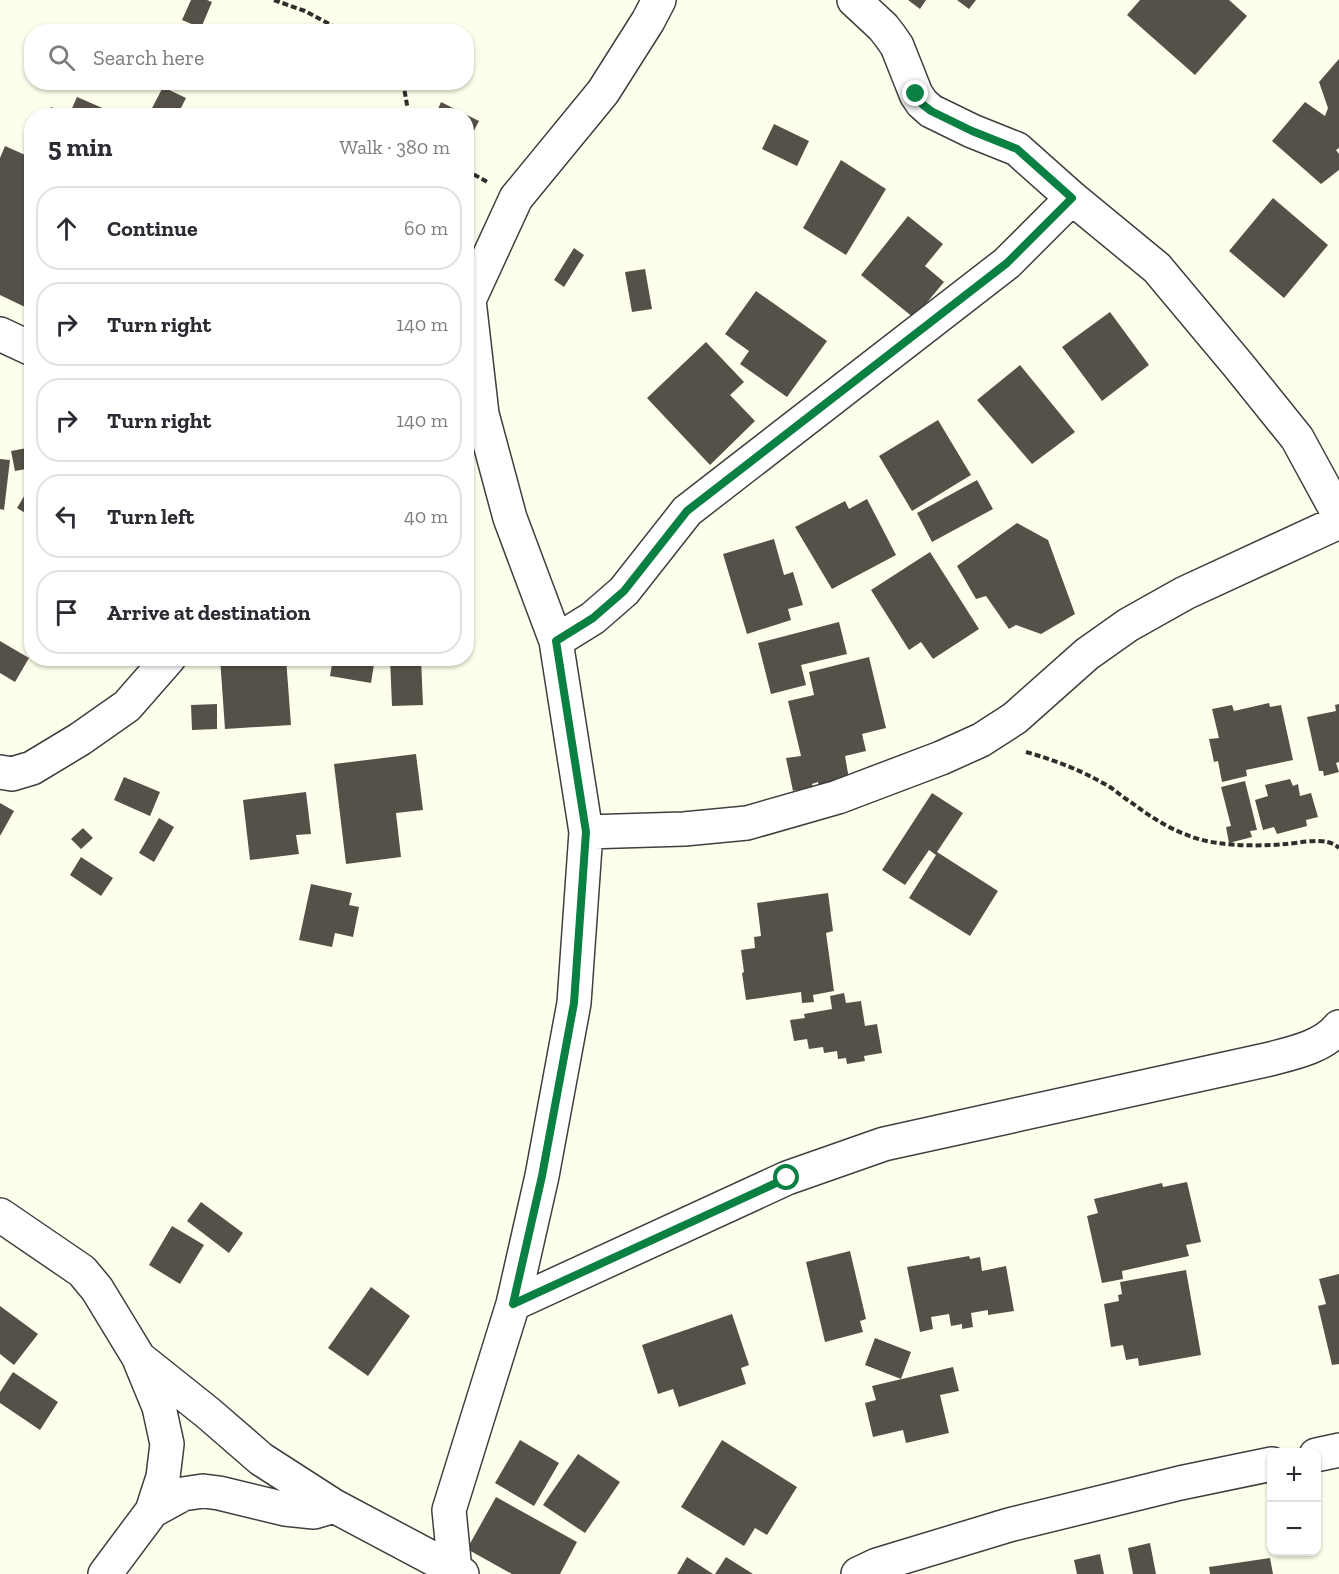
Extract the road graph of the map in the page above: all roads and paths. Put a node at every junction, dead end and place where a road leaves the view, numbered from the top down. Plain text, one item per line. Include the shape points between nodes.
1 (274, 0) edge
2 (659, 0) edge
3 (854, 0) edge
4 (329, 24) edge
5 (404, 90) edge
6 (408, 108) edge
7 (1072, 198) junction
8 (474, 289) edge
9 (0, 334) edge
10 (24, 345) edge
11 (474, 350) edge
12 (1339, 515) edge
13 (1339, 522) edge
14 (556, 641) junction
15 (162, 666) edge
16 (981, 740) junction
17 (0, 772) edge
18 (586, 832) junction
19 (1339, 848) edge
20 (1339, 1027) edge
21 (0, 1215) edge
22 (513, 1304) junction
23 (140, 1358) junction
24 (1339, 1450) edge
25 (1321, 1454) edge
26 (1267, 1465) edge
27 (334, 1506) junction
28 (152, 1511) junction
29 (458, 1573) edge
30 (105, 1574) edge
31 (858, 1574) edge

1 - 4 path
2 - 8 street via 603,92 516,198
3 - 7 street via 897,46 922,104 1017,149
5 - 6 path
7 - 12 street via 1157,268 1297,438
7 - 14 street via 1007,263 687,511 624,591 593,618
9 - 10 street
11 - 14 street via 482,414 510,518
13 - 16 street via 1185,593 1128,625 1087,654 1015,718
14 - 18 street
15 - 17 street via 127,706 80,739 32,768 12,774
16 - 18 street via 838,797 747,823
16 - 19 path via 1053,759 1197,839 1276,845 1325,841
18 - 22 street via 574,1003
20 - 22 street via 1307,1049 1270,1059 884,1144 787,1178
21 - 23 street via 82,1271
22 - 29 street via 449,1510
23 - 27 street via 261,1459
23 - 28 street via 159,1407 167,1444 163,1477
24 - 25 street
26 - 31 street via 1009,1525 876,1565
27 - 28 street via 314,1512 285,1509 203,1491 183,1494
27 - 29 street
28 - 30 street

